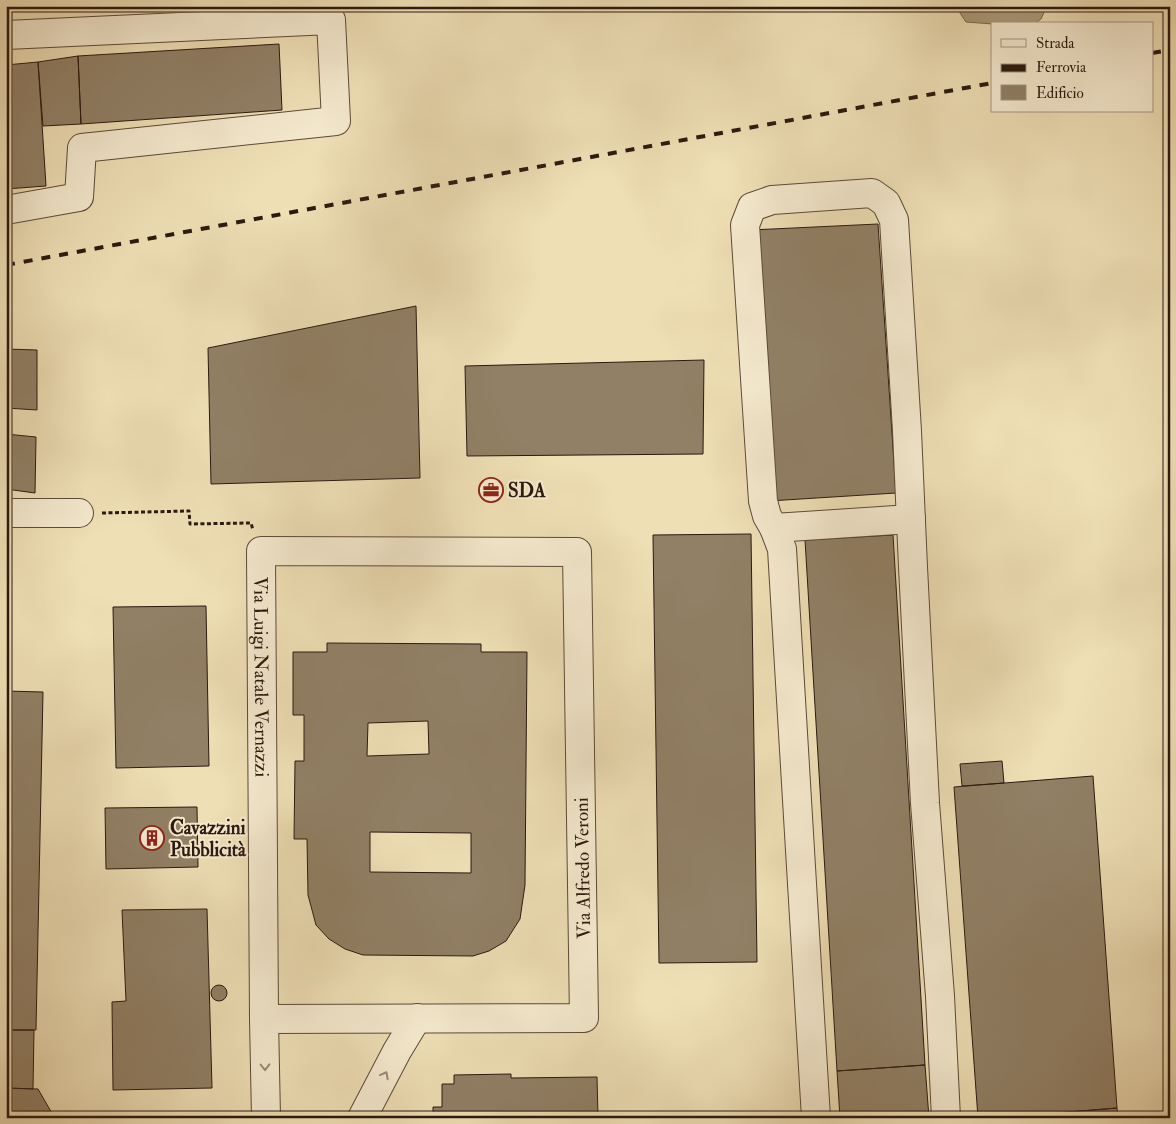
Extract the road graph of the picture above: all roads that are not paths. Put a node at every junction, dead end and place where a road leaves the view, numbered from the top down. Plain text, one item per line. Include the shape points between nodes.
1 (6, 34) edge
2 (6, 210) edge
3 (78, 513) road end
4 (6, 514) edge
5 (911, 519) junction
6 (774, 528) junction
7 (577, 552) joint
8 (417, 1018) junction
9 (264, 1019) junction
10 (266, 1118) edge
11 (362, 1118) edge
12 (816, 1118) edge
13 (946, 1118) edge

1 - 2 street via 331,20 336,122 82,148 79,197
3 - 4 street
5 - 6 street
5 - 6 street via 894,220 886,203 872,193 772,200 752,207 745,225 763,501
5 - 13 street
6 - 12 street via 782,549
7 - 8 street, Via Alfredo Veroni via 584,1018
7 - 9 street, Via Luigi Natale Vernazzi via 261,551
8 - 9 street, Via Alfredo Veroni
11 -> 8 street
9 -> 10 street, Via Luigi Natale Vernazzi

